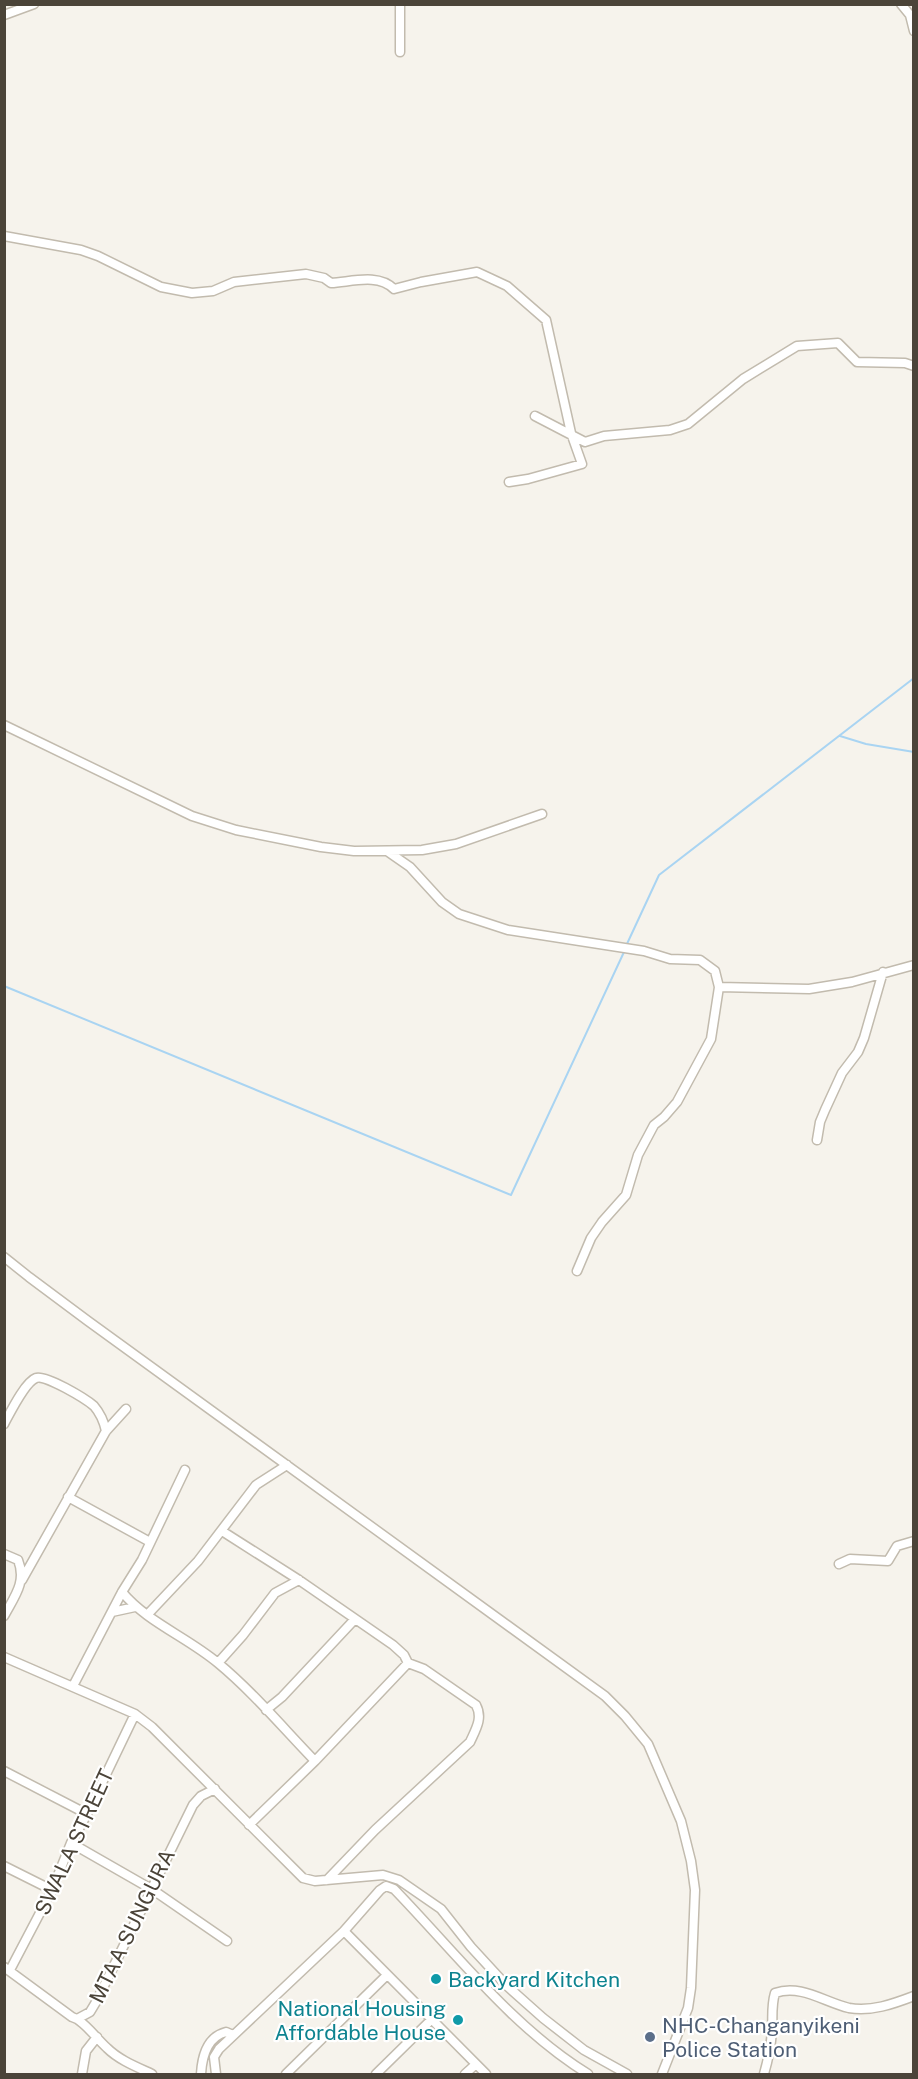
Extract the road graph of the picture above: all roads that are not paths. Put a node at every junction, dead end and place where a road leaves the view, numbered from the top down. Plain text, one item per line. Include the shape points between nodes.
1 (34, 4) edge
2 (400, 4) edge
3 (901, 4) edge
4 (4, 15) edge
5 (914, 31) edge
6 (400, 52) dead end
7 (4, 236) edge
8 (914, 366) edge
9 (535, 416) dead end
10 (571, 433) junction
11 (509, 482) dead end
12 (4, 725) edge
13 (542, 814) dead end
14 (386, 851) junction
15 (914, 965) edge
16 (883, 972) junction
17 (719, 987) junction
18 (817, 1140) dead end
19 (4, 1257) edge
20 (577, 1271) dead end
21 (126, 1409) dead end
22 (4, 1424) edge
23 (106, 1431) junction
24 (287, 1465) junction
25 (185, 1470) dead end
26 (68, 1497) junction
27 (222, 1531) junction
28 (914, 1541) edge
29 (150, 1542) junction
30 (4, 1554) edge
31 (839, 1564) dead end
32 (22, 1580) junction
33 (299, 1580) junction
34 (122, 1592) junction
35 (135, 1607) junction
36 (112, 1612) junction
37 (148, 1614) junction
38 (4, 1616) edge
39 (355, 1620) junction
40 (4, 1657) edge
41 (218, 1663) junction
42 (408, 1663) junction
43 (73, 1686) junction
44 (266, 1710) junction
45 (135, 1714) junction
46 (315, 1761) junction
47 (4, 1771) edge
48 (215, 1789) junction
49 (87, 1814) junction
50 (249, 1825) junction
51 (71, 1843) junction
52 (4, 1866) edge
53 (327, 1880) junction
54 (52, 1890) junction
55 (153, 1890) junction
56 (344, 1931) junction
57 (227, 1941) dead end
58 (7, 1969) edge
59 (387, 1975) junction
60 (914, 1996) edge
61 (77, 2019) junction
62 (431, 2020) junction
63 (233, 2035) junction
64 (97, 2037) junction
65 (475, 2065) junction
66 (82, 2074) edge
67 (152, 2074) edge
68 (201, 2074) edge
69 (216, 2074) edge
70 (286, 2074) edge
71 (376, 2074) edge
72 (465, 2074) edge
73 (486, 2074) edge
74 (588, 2074) edge
75 (627, 2074) edge
76 (662, 2074) edge
77 (764, 2074) edge

1 - 4 street
2 - 6 street
3 - 5 street via 910,15
7 - 10 street via 81,250 162,287 192,293 213,291 234,282 306,274 331,283 372,279 394,289 477,272 507,286 546,320
8 - 10 street via 857,362 838,343 797,346 743,379 688,424 585,442
9 - 10 street
10 - 11 street via 582,464
12 - 14 street via 192,816 236,830 321,847
13 - 14 street via 456,843 422,850
14 - 17 street via 410,867 442,902 459,914 508,930 700,960 715,971
15 - 16 street
16 - 17 street via 808,989
16 - 18 street via 858,1052 842,1073 820,1122
17 - 20 street via 711,1039 677,1102 654,1125 638,1155 626,1195 591,1238
19 - 24 street
21 - 23 street
22 - 23 street via 19,1398 40,1377 93,1406
23 - 26 street
24 - 27 street via 256,1485
24 - 76 street via 605,1696 648,1744 681,1821 695,1890 691,1988
25 - 29 street
26 - 29 street
26 - 32 street
27 - 33 street
27 - 37 street
28 - 31 street via 897,1546 888,1561 850,1559
29 - 34 street
30 - 32 street via 18,1560
32 - 38 street
33 - 39 street
33 - 41 street via 275,1593
34 - 35 street
34 - 36 street
35 - 36 street
35 - 37 street
36 - 43 street
37 - 41 street
39 - 42 street via 393,1645
39 - 44 street
40 - 43 street
41 - 44 street
42 - 46 street
42 - 53 street via 424,1669 476,1705 480,1712 478,1725 470,1742
43 - 45 street
44 - 46 street
45 - 48 street
45 - 49 street, SWALA STREET
46 - 50 street
47 - 49 street
48 - 50 street
48 - 55 street, MTAA SUNGURA via 193,1805
49 - 51 street, SWALA STREET
50 - 53 street via 303,1878
51 - 54 street, SWALA STREET
51 - 55 street
52 - 54 street
53 - 75 street via 383,1875 399,1880 441,1909 506,1985 543,2018 584,2050
54 - 58 street, SWALA STREET
55 - 57 street
55 - 61 street, MTAA SUNGURA via 96,2002 90,2012
56 - 59 street
56 - 63 street
56 - 74 street via 382,1888 394,1889 523,2023 569,2063
58 - 61 street, MTAA SUNGURA
59 - 62 street
59 - 70 street
60 - 77 street via 871,2009 849,2008 802,1991 776,1992 771,2005 772,2030
61 - 64 street
62 - 65 street
62 - 71 street
63 - 68 street via 220,2034 208,2046
63 - 69 street via 214,2057
64 - 66 street via 86,2051
64 - 67 street via 118,2057
65 - 72 street
65 - 73 street

